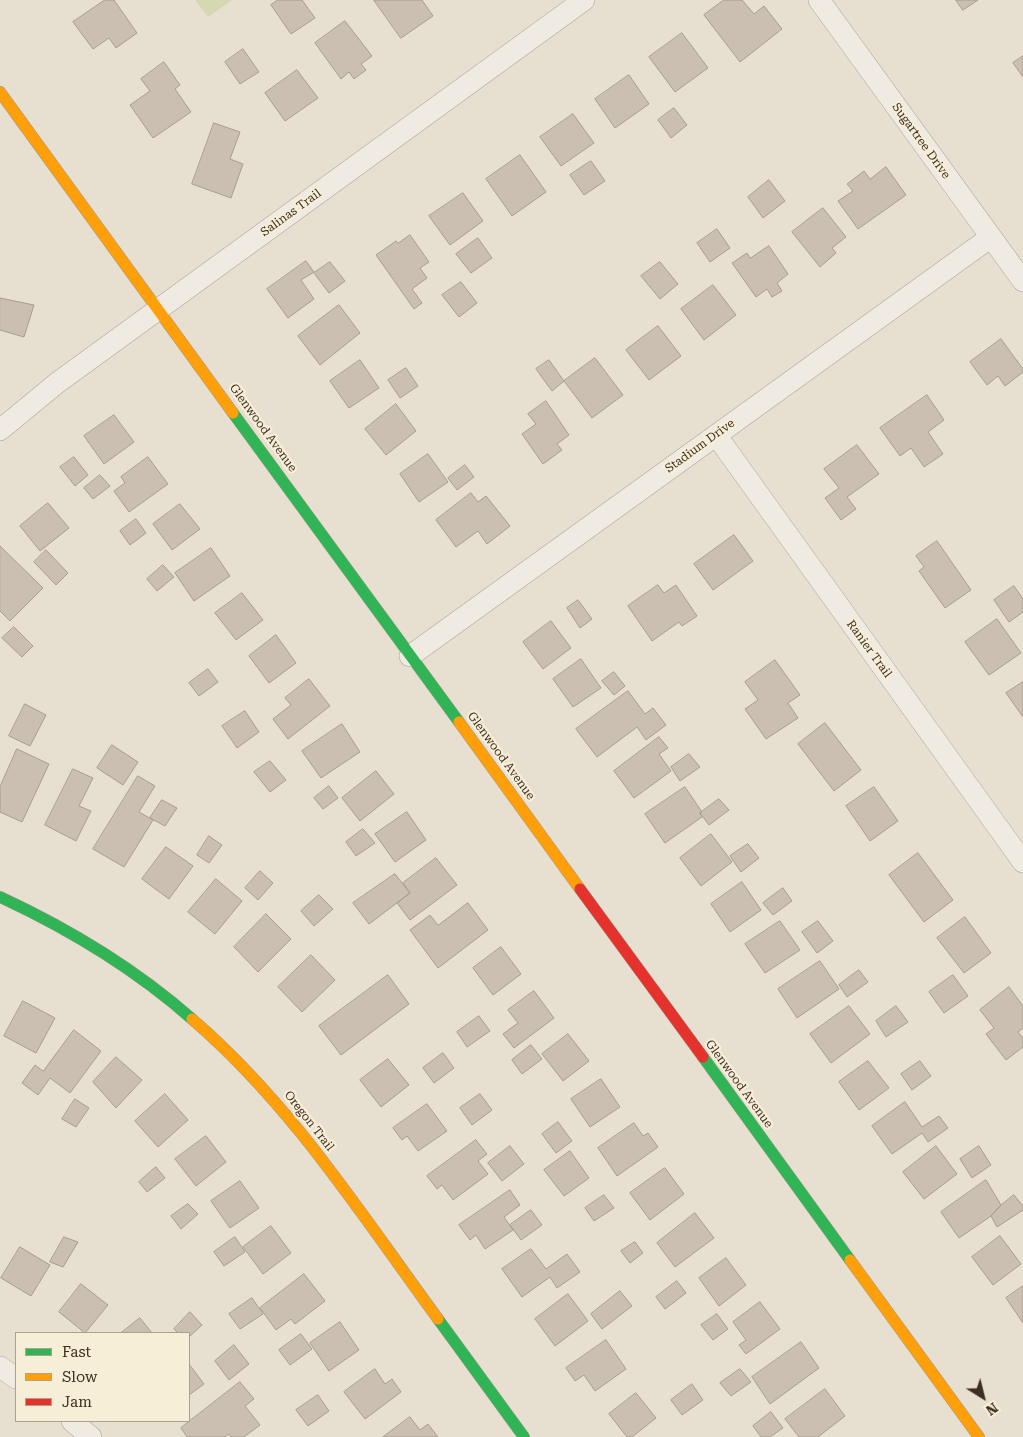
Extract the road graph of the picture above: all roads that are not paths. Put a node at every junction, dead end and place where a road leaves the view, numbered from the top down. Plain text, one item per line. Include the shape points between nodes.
1 (584, 0) edge
2 (819, 0) edge
3 (0, 92) edge
4 (991, 237) junction
5 (1023, 281) edge
6 (159, 309) junction
7 (0, 430) edge
8 (716, 435) junction
9 (410, 656) junction
10 (1023, 862) edge
11 (0, 897) edge
12 (0, 1368) edge
13 (15, 1377) edge
14 (73, 1422) edge
15 (91, 1437) edge
16 (524, 1437) edge
17 (979, 1437) edge

1 - 6 street, Salinas Trail
2 - 4 street, Sugartree Drive
3 - 6 street, Glenwood Avenue
4 - 5 street, Sugartree Drive
4 - 8 street, Stadium Drive
6 - 7 street, Salinas Trail via 56,383
6 - 9 street, Glenwood Avenue
8 - 9 street, Stadium Drive
8 - 10 street, Ranier Trail
9 - 17 street, Glenwood Avenue
11 - 16 street, Oregon Trail via 88,942 156,988 219,1042 270,1095 316,1152
12 - 13 street
14 - 15 street

